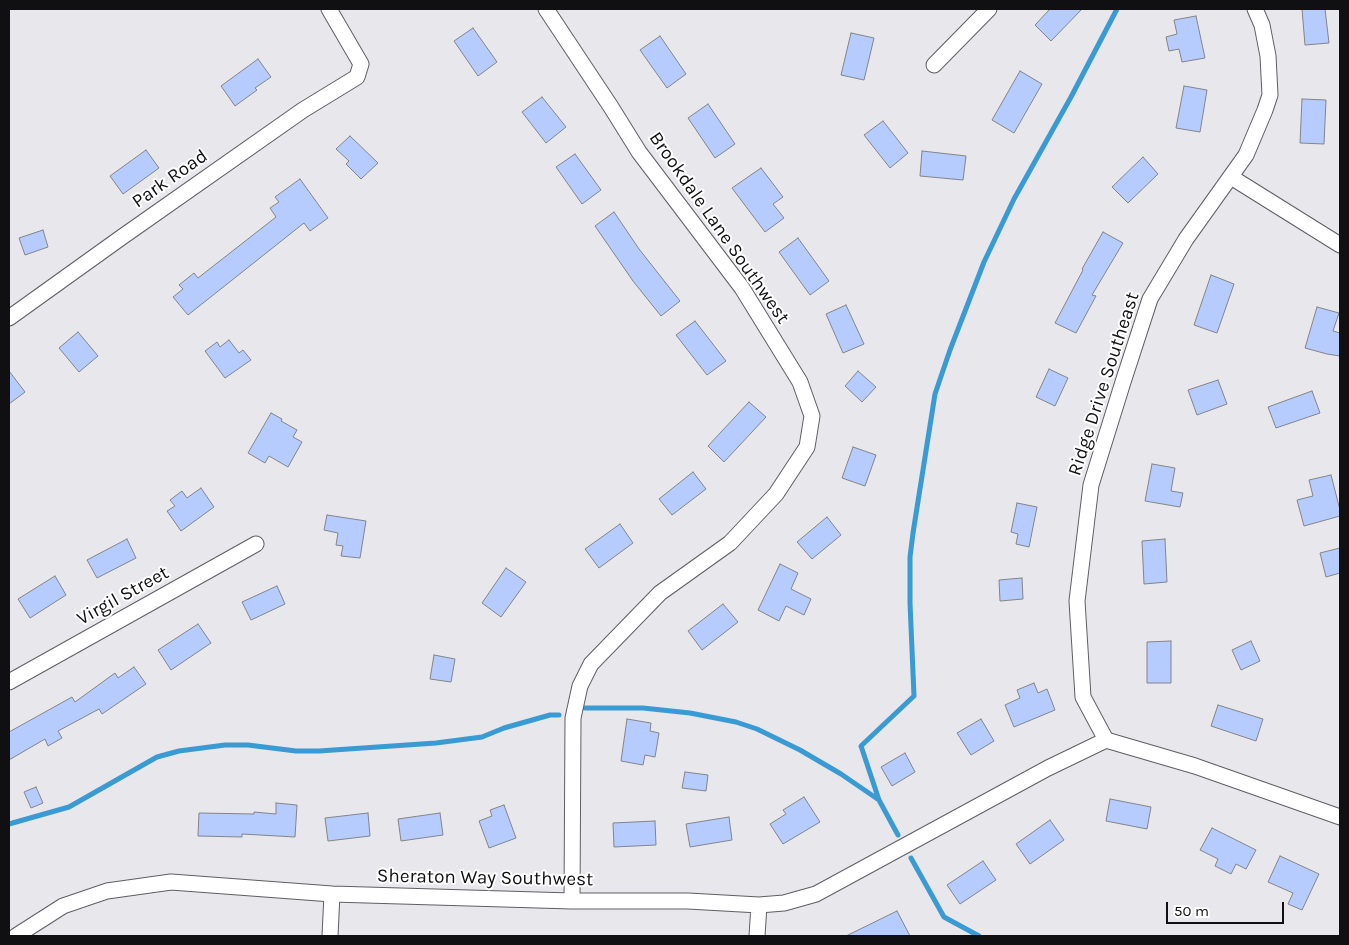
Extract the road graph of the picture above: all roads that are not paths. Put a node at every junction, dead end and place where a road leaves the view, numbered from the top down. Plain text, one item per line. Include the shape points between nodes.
1 (329, 9) edge
2 (546, 9) edge
3 (989, 9) edge
4 (1255, 9) edge
5 (934, 65) dead end
6 (1231, 176) junction
7 (1340, 245) edge
8 (9, 318) edge
9 (256, 544) dead end
10 (9, 682) edge
11 (1106, 740) junction
12 (1340, 817) edge
13 (332, 894) junction
14 (572, 901) junction
15 (759, 905) junction
16 (16, 936) edge
17 (330, 936) edge
18 (757, 936) edge

1 - 8 street, Park Road via 361,64 357,77 303,110
2 - 14 street, Brookdale Lane Southwest via 639,152 742,288 800,382 812,416 807,447 776,494 730,543 660,594 591,664 580,686 573,718
3 - 5 street
4 - 6 street, Ridge Drive Southeast via 1268,56 1270,95 1246,155
6 - 7 street
6 - 11 street, Ridge Drive Southeast via 1186,239 1150,300 1091,485 1077,601 1083,697
9 - 10 street, Virgil Street
11 - 12 street via 1195,766
11 - 15 street, Sheraton Way Southwest via 816,894 784,903
13 - 14 street, Sheraton Way Southwest
13 - 16 street, Sheraton Way Southwest via 171,882 107,891 63,906
13 - 17 street
14 - 15 street, Sheraton Way Southwest
15 - 18 street

